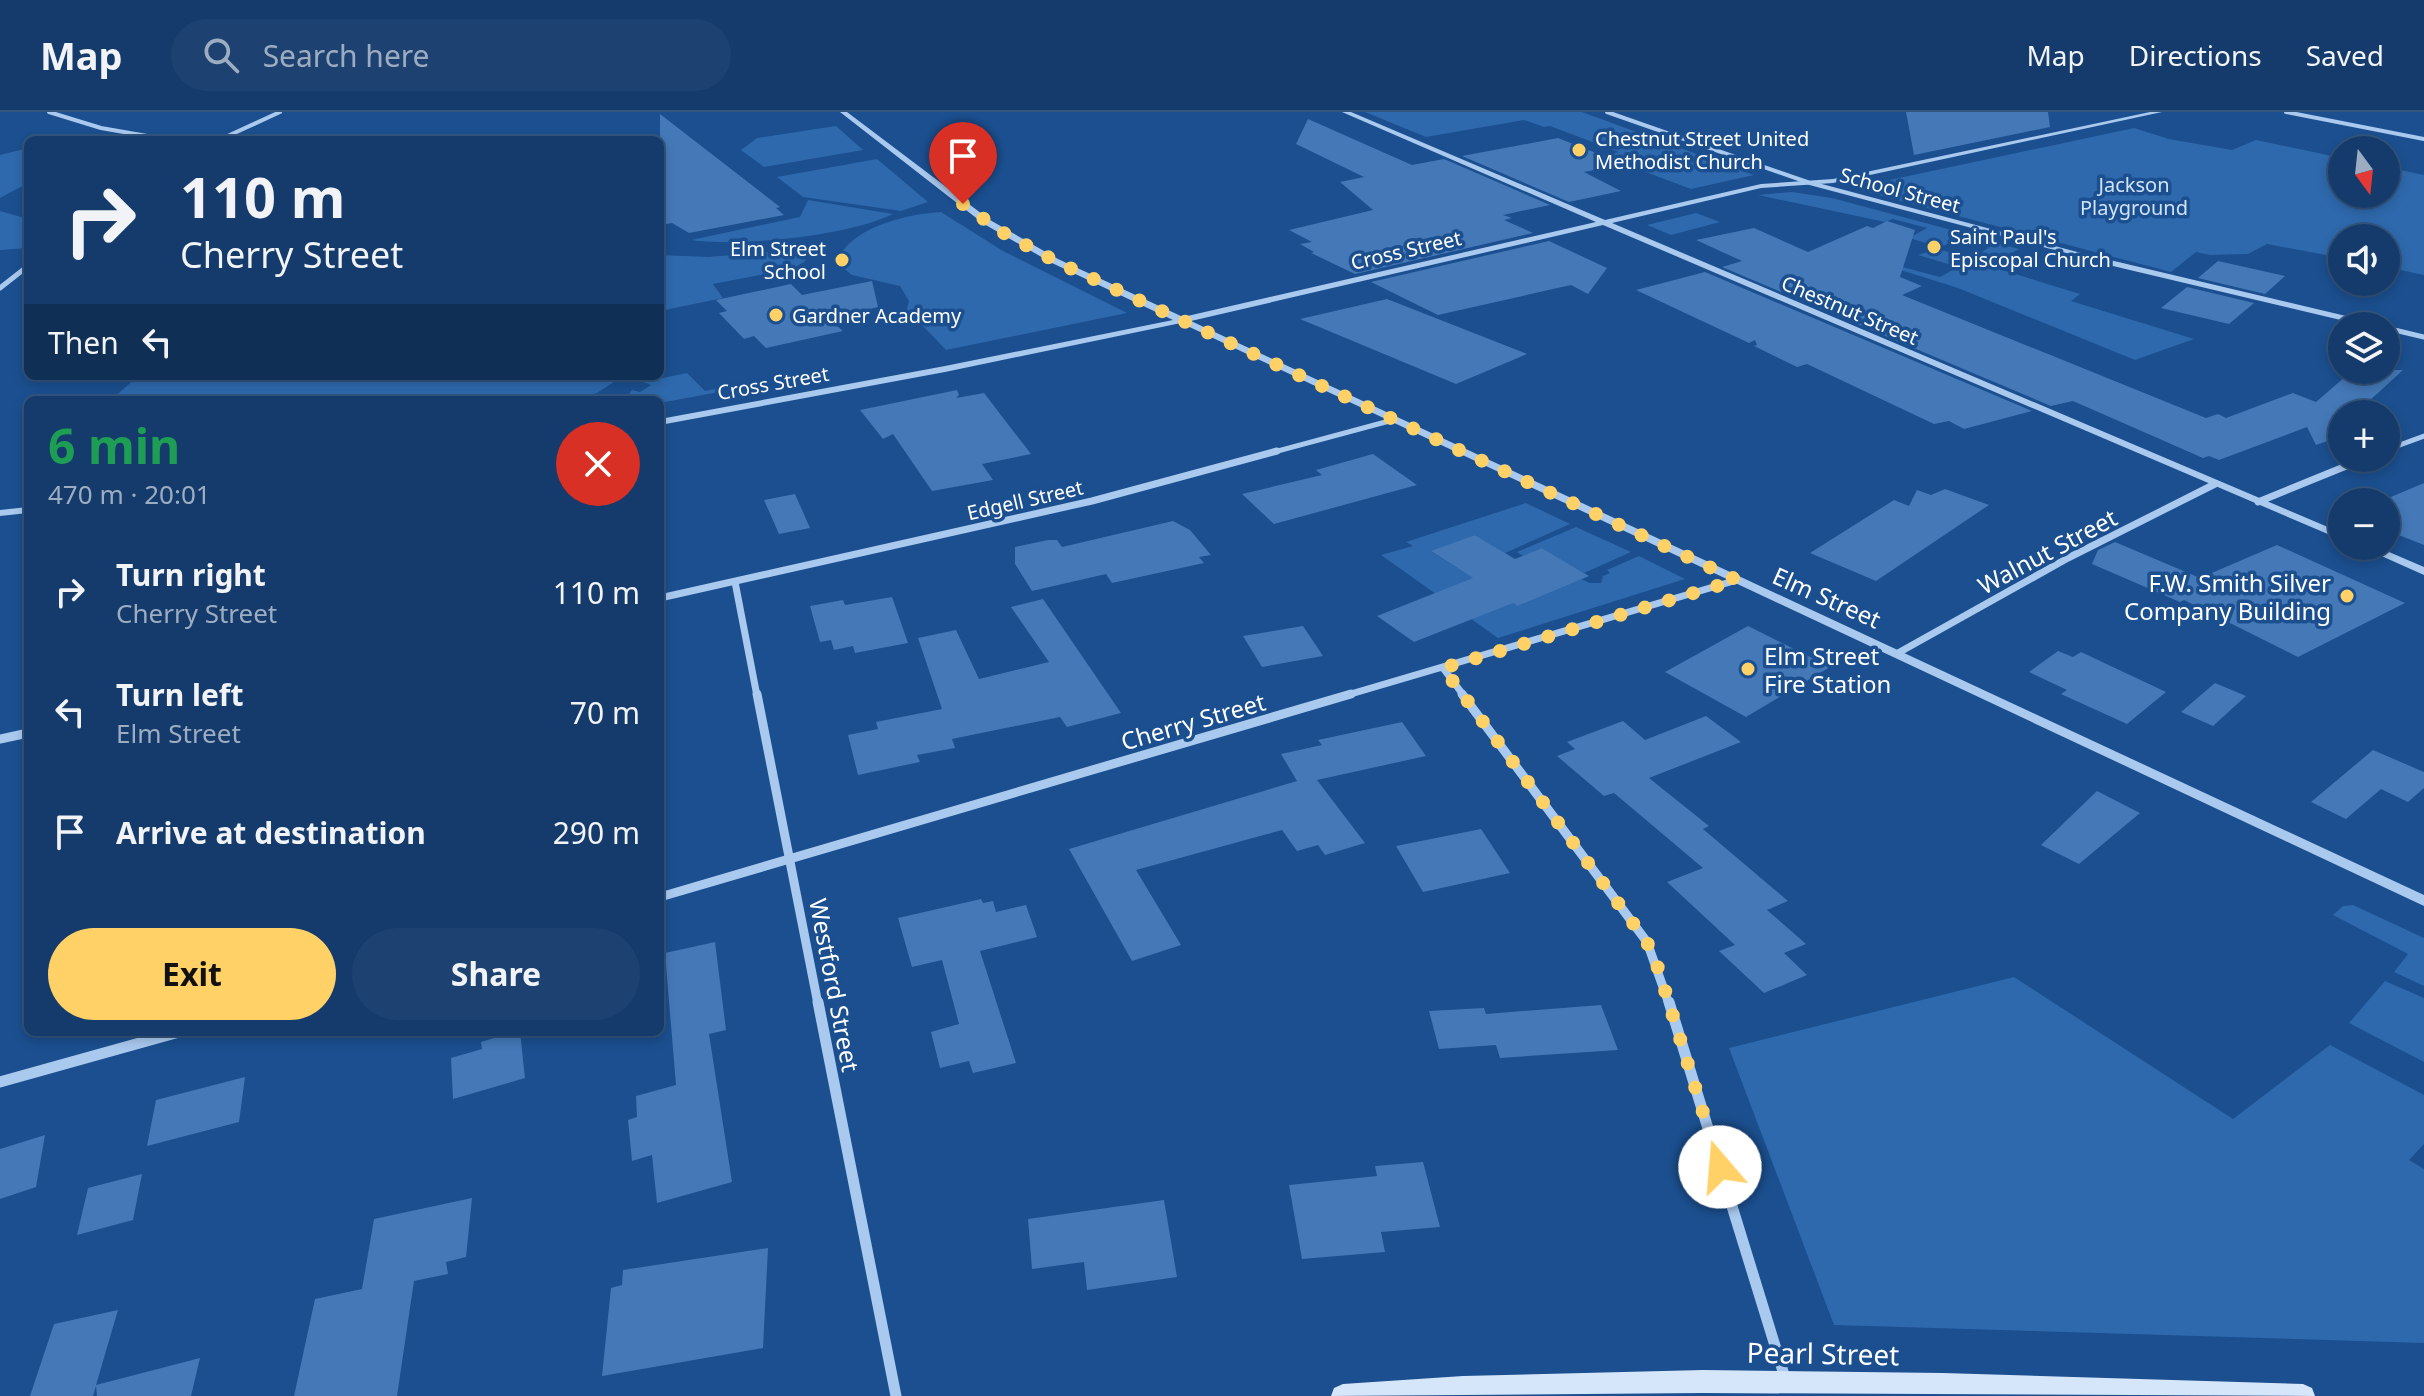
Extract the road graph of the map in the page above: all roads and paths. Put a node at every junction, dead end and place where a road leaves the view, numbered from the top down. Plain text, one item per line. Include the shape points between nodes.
1 (49, 112) edge
2 (280, 112) edge
3 (843, 112) edge
4 (1345, 112) edge
5 (1607, 112) edge
6 (2159, 112) edge
7 (2286, 112) edge
8 (147, 136) edge
9 (228, 136) edge
10 (2424, 139) edge
11 (1810, 183) junction
12 (1602, 222) junction
13 (24, 269) edge
14 (0, 288) edge
15 (2328, 314) edge
16 (1183, 320) junction
17 (2400, 331) edge
18 (2424, 337) edge
19 (1393, 420) junction
20 (664, 421) edge
21 (2424, 436) edge
22 (2400, 445) edge
23 (2332, 472) edge
24 (2215, 484) junction
25 (2258, 502) junction
26 (24, 510) edge
27 (0, 513) edge
28 (2328, 531) edge
29 (2398, 560) edge
30 (2424, 571) edge
31 (1737, 580) junction
32 (735, 582) junction
33 (664, 597) edge
34 (1898, 653) junction
35 (1443, 668) junction
36 (24, 734) edge
37 (0, 739) edge
38 (790, 860) junction
39 (664, 896) edge
40 (2424, 901) edge
41 (165, 1036) edge
42 (0, 1082) edge
43 (1786, 1383) junction
44 (1719, 1389) edge
45 (896, 1396) edge
46 (1343, 1396) edge
47 (2303, 1396) edge

1 - 8 street
2 - 9 street
3 - 16 street, Elm Street via 1014,239
4 - 12 street, Chestnut Street
5 - 11 street, School Street
6 - 11 street, Cross Street
7 - 10 street
11 - 12 street, Cross Street via 1761,186
11 - 15 street, School Street
12 - 16 street, Cross Street
12 - 24 street, Chestnut Street
13 - 14 street
16 - 19 street, Elm Street
16 - 20 street, Cross Street
17 - 18 street
19 - 31 street, Elm Street
19 - 32 street, Edgell Street via 1092,501
21 - 22 street
23 - 25 street
24 - 25 street, Chestnut Street
24 - 34 street, Walnut Street
25 - 28 street, Chestnut Street
26 - 27 street
29 - 30 street
31 - 34 street, Elm Street
31 - 35 street, Cherry Street
32 - 33 street, Edgell Street
32 - 38 street, Westford Street
34 - 40 street, Elm Street
35 - 38 street, Cherry Street
35 - 43 street via 1647,942
36 - 37 street
38 - 39 street, Cherry Street
38 - 45 street, Westford Street
41 - 42 street
43 - 44 main road, Pearl Street
43 - 47 main road, Pearl Street
44 - 46 main road, Pearl Street via 1493,1385

